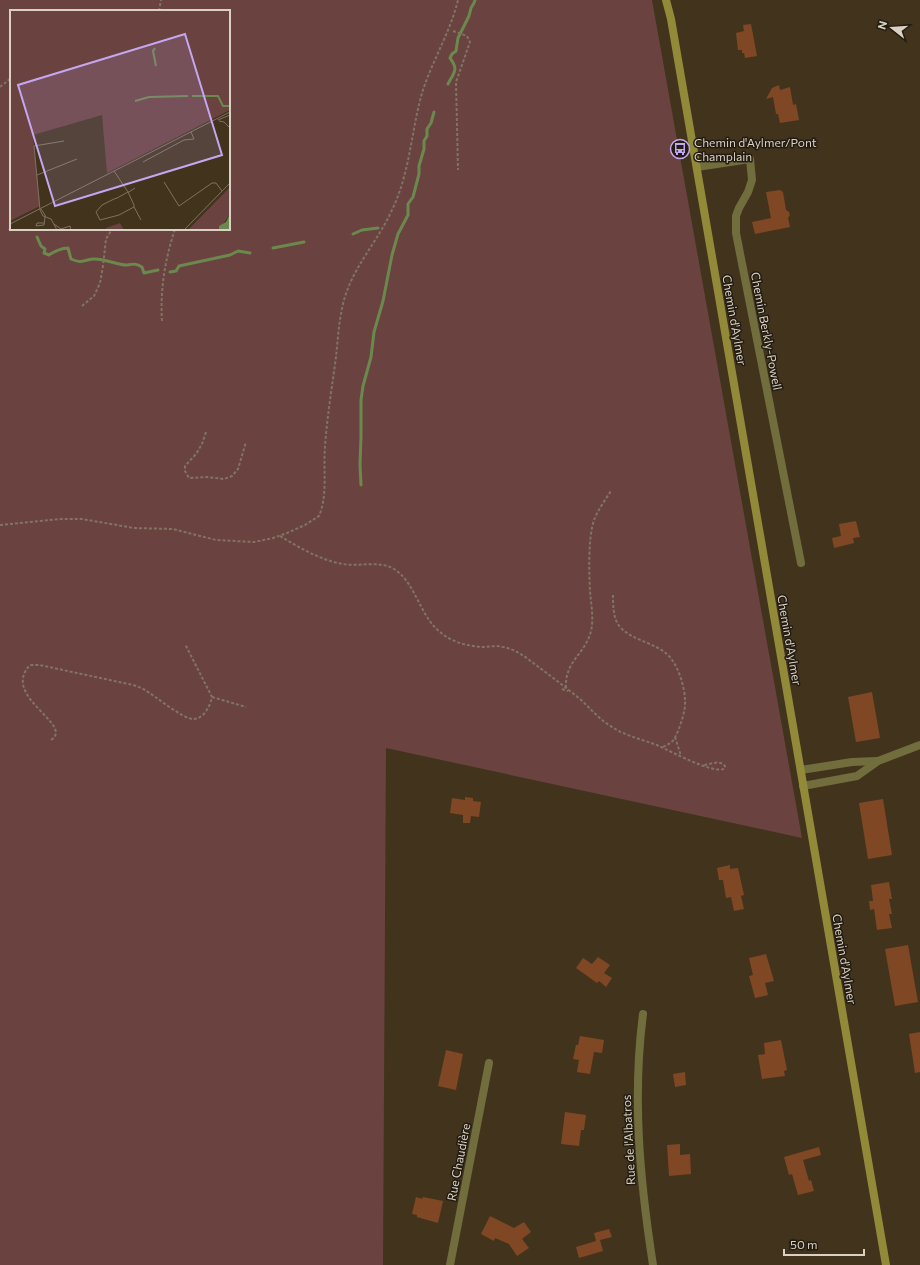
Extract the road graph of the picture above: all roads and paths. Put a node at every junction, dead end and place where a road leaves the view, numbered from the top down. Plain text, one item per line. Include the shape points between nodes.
1 (161, 0) edge
2 (458, 0) edge
3 (666, 0) edge
4 (672, 0) edge
5 (159, 10) edge
6 (671, 18) junction
7 (453, 31) dead end
8 (10, 79) edge
9 (0, 87) edge
10 (697, 167) junction
11 (458, 170) dead end
12 (111, 230) edge
13 (175, 230) edge
14 (82, 306) dead end
15 (162, 321) dead end
16 (206, 432) dead end
17 (246, 442) dead end
18 (611, 491) dead end
19 (0, 525) edge
20 (280, 536) junction
21 (801, 563) dead end
22 (613, 595) dead end
23 (185, 644) dead end
24 (566, 688) junction
25 (562, 689) dead end
26 (569, 691) junction
27 (212, 697) junction
28 (246, 707) dead end
29 (675, 736) junction
30 (51, 740) dead end
31 (920, 745) edge
32 (662, 748) junction
33 (682, 757) junction
34 (878, 761) junction
35 (703, 765) junction
36 (801, 770) junction
37 (803, 786) junction
38 (643, 1014) dead end
39 (489, 1063) dead end
40 (450, 1265) edge
41 (653, 1265) edge
42 (886, 1265) edge

1 - 5 path
2 - 20 path via 447,35 422,95 410,156 398,197 388,220 350,283 344,300 331,387 322,510 314,520
3 - 6 main road, Chemin d'Aylmer
4 - 6 main road, Chemin d'Aylmer
6 - 10 main road, Chemin d'Aylmer
7 - 11 path via 468,36 470,42 456,82
8 - 9 path
10 - 21 street, Chemin Berkly-Powell via 750,159 752,180 736,216 736,233
10 - 36 main road, Chemin d'Aylmer
12 - 14 path via 106,239 100,283 94,296
13 - 15 path via 167,257 162,291
16 - 17 path via 196,454 185,466 189,478 224,479 232,476 238,469
18 - 24 path via 597,513 591,533 589,577 592,629 586,644 570,666
19 - 20 path via 75,518 134,528 173,529 233,542 254,542
20 - 24 path via 315,556 335,562 382,565 393,569 407,583 427,617 440,632 452,640 465,644 482,647 502,646 513,650
22 - 29 path via 614,612 619,626 668,655 674,664 685,702
23 - 27 path
24 - 26 path
25 - 26 path
26 - 32 path via 610,726
27 - 28 path
27 - 30 path via 204,714 199,718 190,719 144,689 133,685 39,665 30,666 25,671 24,686 35,707 55,728 56,733
29 - 32 path
29 - 33 path
31 - 34 street
32 - 33 path
33 - 35 path
34 - 36 street via 852,762
34 - 37 street via 856,776
35 - 35 path via 720,770 725,766 718,762
36 - 37 main road, Chemin d'Aylmer
37 - 42 main road, Chemin d'Aylmer
38 - 41 street, Rue de l'Albatros via 637,1106 645,1214
39 - 40 street, Rue Chaudière

